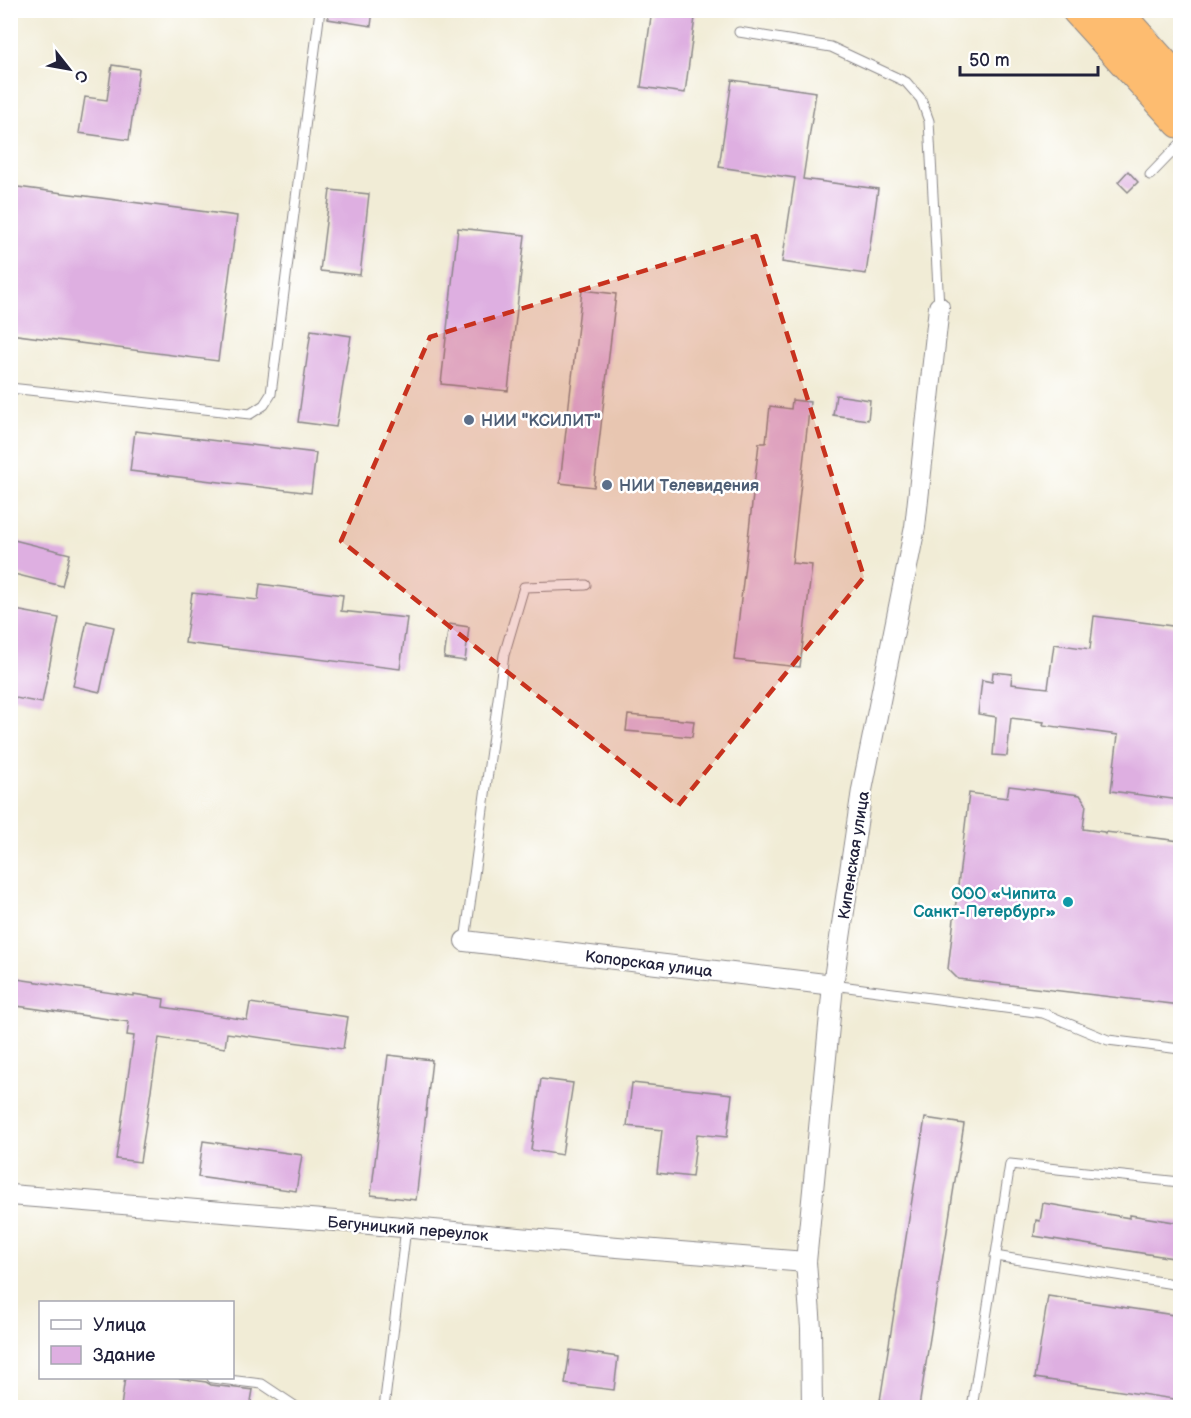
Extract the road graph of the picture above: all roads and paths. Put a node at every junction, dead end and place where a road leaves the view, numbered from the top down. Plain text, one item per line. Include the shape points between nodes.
1 (320, 10) edge
2 (1078, 10) edge
3 (1114, 10) edge
4 (739, 32) dead end
5 (1180, 83) edge
6 (1180, 122) edge
7 (1180, 144) edge
8 (1150, 175) dead end
9 (939, 306) joint
10 (10, 388) edge
11 (585, 585) dead end
12 (465, 941) joint
13 (833, 985) junction
14 (1180, 1049) edge
15 (1180, 1182) edge
16 (10, 1194) edge
17 (406, 1228) junction
18 (995, 1256) junction
19 (806, 1262) junction
20 (1180, 1285) edge
21 (226, 1379) edge
22 (298, 1407) edge
23 (384, 1407) edge
24 (812, 1407) edge
25 (972, 1407) edge

1 - 10 lane via 271,394 264,405 250,414
2 - 6 highway
3 - 5 highway
4 - 9 lane via 831,47 906,82 921,99 929,121
7 - 8 lane
9 - 13 street, Кипенская улица via 915,527 862,790
11 - 12 lane via 524,586 504,655
12 - 13 street, Копорская улица
13 - 14 lane via 1042,1013 1108,1040
13 - 19 street, Кипенская улица
15 - 18 lane via 1010,1164
16 - 17 street, Бегуницкий переулок
17 - 19 street, Бегуницкий переулок
17 - 23 lane
18 - 20 lane
18 - 25 lane
19 - 24 street, Кипенская улица
21 - 22 lane via 262,1384

